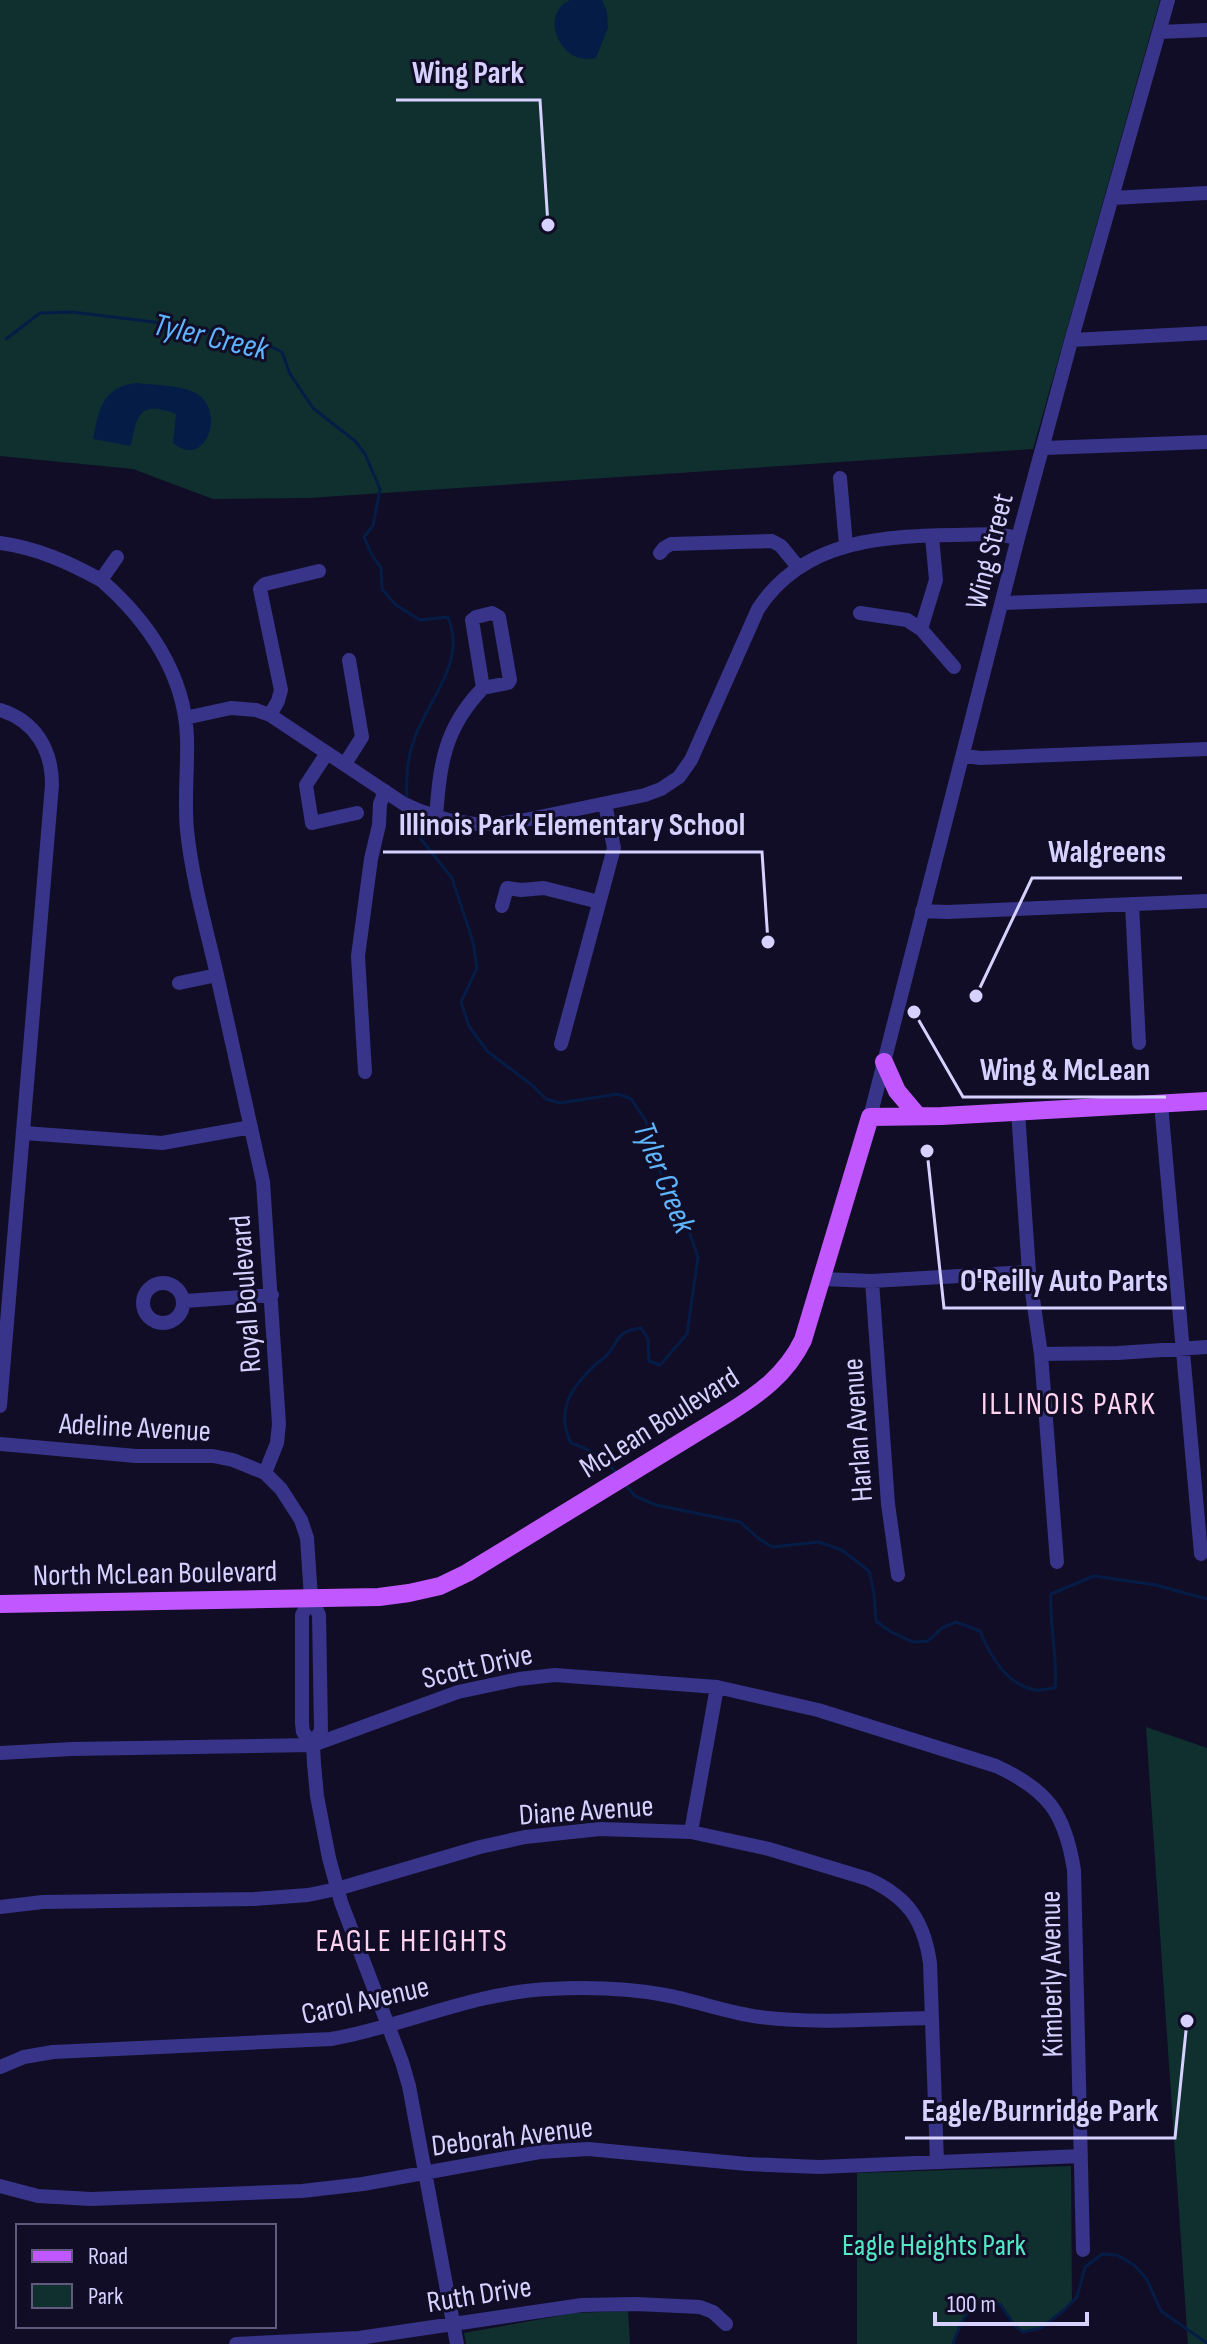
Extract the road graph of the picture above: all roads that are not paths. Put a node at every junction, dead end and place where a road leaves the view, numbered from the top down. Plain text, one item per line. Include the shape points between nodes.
1 (1168, 0) edge
2 (1207, 30) edge
3 (1159, 32) junction
4 (1207, 186) edge
5 (1207, 193) edge
6 (1113, 195) junction
7 (1207, 333) edge
8 (1072, 340) junction
9 (1207, 442) edge
10 (1044, 448) junction
11 (840, 478) dead end
12 (932, 537) junction
13 (1018, 538) junction
14 (0, 543) edge
15 (846, 545) junction
16 (660, 553) dead end
17 (117, 557) dead end
18 (798, 567) junction
19 (319, 571) dead end
20 (101, 580) junction
21 (1207, 596) edge
22 (1003, 603) junction
23 (860, 613) dead end
24 (921, 629) junction
25 (349, 660) dead end
26 (954, 667) dead end
27 (483, 688) junction
28 (0, 710) edge
29 (270, 715) junction
30 (185, 718) junction
31 (1207, 749) edge
32 (327, 753) junction
33 (964, 756) junction
34 (345, 764) junction
35 (388, 793) junction
36 (605, 804) junction
37 (357, 813) dead end
38 (436, 817) junction
39 (1207, 901) edge
40 (599, 902) junction
41 (1132, 904) junction
42 (502, 906) dead end
43 (922, 911) junction
44 (217, 975) junction
45 (179, 983) dead end
46 (1139, 1043) dead end
47 (561, 1044) dead end
48 (884, 1062) junction
49 (365, 1072) dead end
50 (1207, 1101) edge
51 (1161, 1104) junction
52 (1018, 1112) junction
53 (918, 1116) junction
54 (870, 1117) junction
55 (251, 1127) junction
56 (24, 1133) junction
57 (1029, 1272) junction
58 (822, 1279) junction
59 (872, 1281) junction
60 (272, 1295) junction
61 (185, 1301) dead end
62 (1207, 1347) edge
63 (1182, 1348) junction
64 (1041, 1354) junction
65 (0, 1406) edge
66 (0, 1444) edge
67 (265, 1473) junction
68 (1201, 1554) dead end
69 (1057, 1562) dead end
70 (898, 1575) dead end
71 (311, 1598) junction
72 (0, 1604) edge
73 (717, 1687) junction
74 (313, 1745) junction
75 (0, 1753) edge
76 (1046, 1799) joint
77 (691, 1832) junction
78 (337, 1889) junction
79 (0, 1907) edge
80 (931, 2018) junction
81 (389, 2026) junction
82 (0, 2067) edge
83 (1081, 2156) junction
84 (937, 2162) junction
85 (424, 2174) junction
86 (0, 2186) edge
87 (1083, 2250) dead end
88 (454, 2324) junction
89 (726, 2324) dead end
90 (236, 2344) edge
91 (457, 2344) edge

1 - 3 street, Wing Street
2 - 3 street
3 - 6 street, Wing Street
4 - 6 street
5 - 6 street
6 - 8 street, Wing Street
7 - 8 street
8 - 10 street, Wing Street
9 - 10 street
10 - 13 street, Wing Street
11 - 15 street
12 - 13 street
12 - 15 street
12 - 24 street via 936,580
13 - 22 street, Wing Street
14 - 20 street, Royal Boulevard via 34,549
15 - 18 street
16 - 18 street via 671,544 765,540 781,546
17 - 20 street
18 - 36 street via 758,609 685,770 661,789
19 - 29 street via 260,589 281,690
20 - 30 street, Royal Boulevard via 152,635 174,678
21 - 22 street
22 - 33 street, Wing Street
23 - 24 street via 907,620
24 - 26 street
25 - 34 street via 362,737
27 - 27 street via 510,680 496,613 472,620
27 - 38 street via 461,713 446,744
28 - 56 street via 35,731 52,773
29 - 30 street via 240,707
29 - 32 street
30 - 44 street, Royal Boulevard via 187,830
31 - 33 street
32 - 34 street
32 - 37 street via 306,785 312,823
33 - 43 street, Wing Street
34 - 35 street
35 - 38 street
35 - 49 street via 380,804 358,956
36 - 38 street via 497,824
36 - 40 street via 614,848
39 - 41 street
40 - 42 street via 544,888 507,888
40 - 47 street
41 - 43 street
41 - 46 street
43 - 48 street, Wing Street
44 - 45 street
44 - 55 street, Royal Boulevard
48 - 53 main road via 897,1091
48 - 54 street, Wing Street
50 - 51 main road
51 - 52 main road
51 - 63 street
52 - 53 main road
52 - 57 street
53 - 54 main road
54 - 58 main road, McLean Boulevard
55 - 56 street via 162,1143
55 - 60 street, Royal Boulevard via 263,1182
56 - 65 street
57 - 59 street
57 - 64 street
58 - 59 street
58 - 71 main road, McLean Boulevard via 803,1340 789,1364 746,1402 440,1586 379,1597
59 - 70 street, Harlan Avenue
60 - 61 street
60 - 67 street, Royal Boulevard via 279,1424
62 - 63 street
63 - 64 street
63 - 68 street
64 - 69 street
66 - 67 street, Adeline Avenue via 136,1456 213,1456
67 - 71 street via 301,1520
71 - 72 main road, North McLean Boulevard
71 - 74 street via 319,1615 321,1730
73 - 74 street, Scott Drive via 528,1677 458,1692
73 - 76 street, Scott Drive via 818,1710 996,1766 1022,1778
73 - 77 street
74 - 75 street, Scott Drive
74 - 78 street via 318,1807
76 - 83 street, Kimberly Avenue via 1065,1829 1074,1870
77 - 78 street, Diane Avenue via 600,1829 525,1837
77 - 80 street, Diane Avenue via 854,1875 897,1896 927,1942
78 - 79 street, Diane Avenue via 290,1897
78 - 81 street
80 - 81 street, Carol Avenue via 789,2020 734,2013 667,1995 599,1988 504,1994
80 - 84 street, Diane Avenue
81 - 82 street, Carol Avenue via 313,2041 45,2053
81 - 85 street via 409,2086
83 - 84 street, Deborah Avenue
83 - 87 street, Kimberly Avenue
84 - 85 street, Deborah Avenue via 782,2166 588,2149 540,2152
85 - 86 street, Deborah Avenue via 332,2189 91,2199 38,2196
85 - 88 street
88 - 89 street, Ruth Drive via 570,2306 636,2304 700,2307
88 - 90 street, Ruth Drive via 359,2338
88 - 91 street

